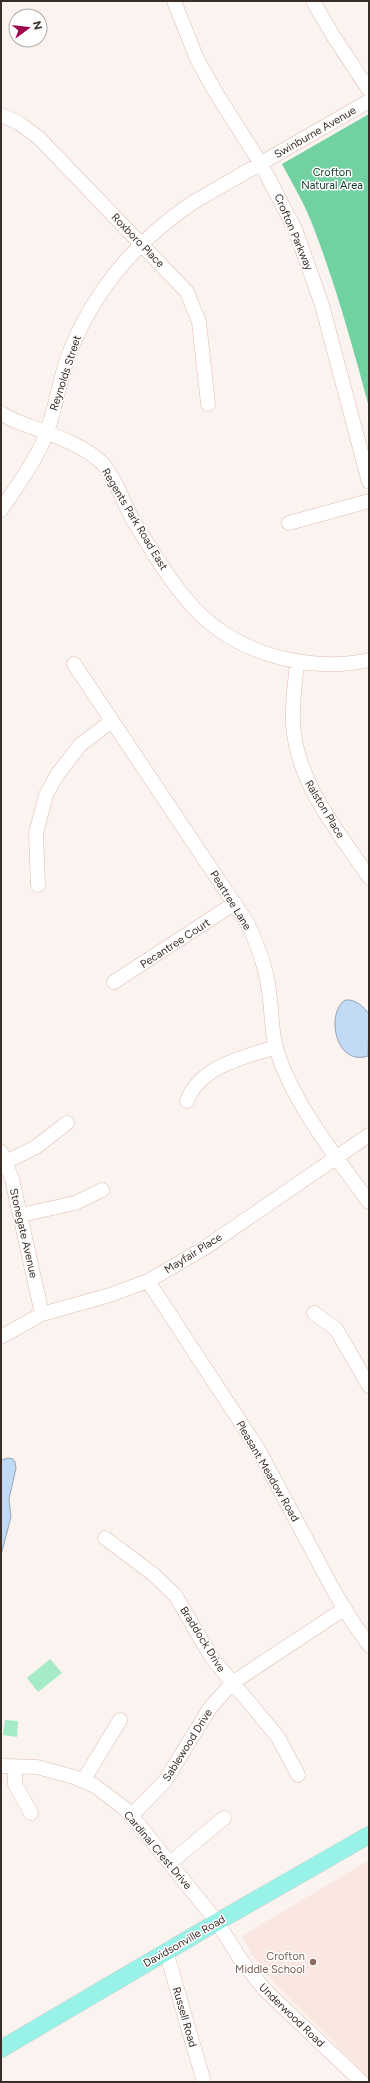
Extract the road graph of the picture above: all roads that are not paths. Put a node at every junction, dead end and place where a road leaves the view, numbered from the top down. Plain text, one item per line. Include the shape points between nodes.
1 (174, 1) edge
2 (313, 1) edge
3 (369, 90) edge
4 (369, 101) edge
5 (1, 115) edge
6 (262, 164) junction
7 (141, 243) junction
8 (208, 404) dead end
9 (1, 413) edge
10 (46, 434) junction
11 (369, 482) edge
12 (369, 501) edge
13 (1, 510) edge
14 (288, 523) dead end
15 (369, 660) edge
16 (297, 663) junction
17 (74, 664) dead end
18 (112, 721) junction
19 (369, 877) edge
20 (38, 884) dead end
21 (235, 903) junction
22 (114, 982) dead end
23 (276, 1047) junction
24 (187, 1101) dead end
25 (67, 1123) dead end
26 (369, 1135) edge
27 (4, 1157) edge
28 (336, 1157) junction
29 (102, 1190) dead end
30 (369, 1202) edge
31 (21, 1215) junction
32 (148, 1281) junction
33 (314, 1313) dead end
34 (42, 1314) junction
35 (1, 1337) edge
36 (368, 1380) edge
37 (105, 1538) dead end
38 (344, 1608) junction
39 (369, 1645) edge
40 (232, 1683) junction
41 (120, 1720) dead end
42 (1, 1766) edge
43 (15, 1766) junction
44 (298, 1775) dead end
45 (83, 1781) junction
46 (31, 1813) dead end
47 (131, 1816) junction
48 (224, 1818) dead end
49 (369, 1836) edge
50 (170, 1863) junction
51 (217, 1922) junction
52 (166, 1951) junction
53 (1, 2049) edge
54 (204, 2082) edge
55 (362, 2082) edge

1 - 6 street, Crofton Parkway via 197,58
2 - 3 street
4 - 6 street, Swinburne Avenue
5 - 7 street, Roxboro Place via 19,123 39,138
6 - 7 street, Reynolds Street via 192,203 168,219
6 - 11 street, Crofton Parkway via 295,229 309,266 322,305
7 - 8 street, Roxboro Place via 187,292 194,307 202,336
7 - 10 street, Reynolds Street via 107,284 78,333 60,383
9 - 10 street, Regents Park Road East
10 - 13 street, Reynolds Street via 34,459
10 - 16 street, Regents Park Road East via 76,445 92,454 102,464 120,490 135,523 170,577 205,619 248,646
12 - 14 street
15 - 16 street, Regents Park Road East via 323,665
16 - 19 street, Ralston Place via 293,725 302,768 321,806
17 - 18 street, Peartree Lane
18 - 20 street via 80,745 46,794 36,833
18 - 21 street, Peartree Lane
21 - 22 street, Pecantree Court
21 - 23 street, Peartree Lane via 248,924 261,956 269,992
23 - 24 street via 238,1059 209,1073 191,1089
23 - 28 street, Peartree Lane via 296,1096
25 - 27 street via 36,1147
26 - 28 street, Mayfair Place
27 - 31 street, Stonegate Avenue
28 - 30 street, Peartree Lane
28 - 32 street, Mayfair Place via 202,1248
29 - 31 street via 75,1203
31 - 34 street, Stonegate Avenue
32 - 34 street, Mayfair Place via 110,1295
32 - 38 street, Pleasant Meadow Road via 258,1448
33 - 36 street via 336,1329
34 - 35 street, Mayfair Place
37 - 40 street, Braddock Drive via 153,1574 174,1595 212,1658
38 - 39 street, Pleasant Meadow Road
38 - 40 street, Sablewood Drive
40 - 44 street, Braddock Drive via 274,1731
40 - 47 street, Sablewood Drive via 210,1708 165,1782
41 - 45 street
42 - 43 street, Cardinal Crest Drive
43 - 45 street, Cardinal Crest Drive via 56,1771
43 - 46 street via 15,1784
45 - 47 street, Cardinal Crest Drive via 109,1796
47 - 50 street, Cardinal Crest Drive
48 - 50 street
49 - 51 main road, Davidsonville Road
50 - 51 street, Cardinal Crest Drive
51 - 52 main road, Davidsonville Road
51 - 55 street, Underwood Road via 241,1960 266,1992
52 - 53 main road, Davidsonville Road
52 - 54 street, Russell Road

